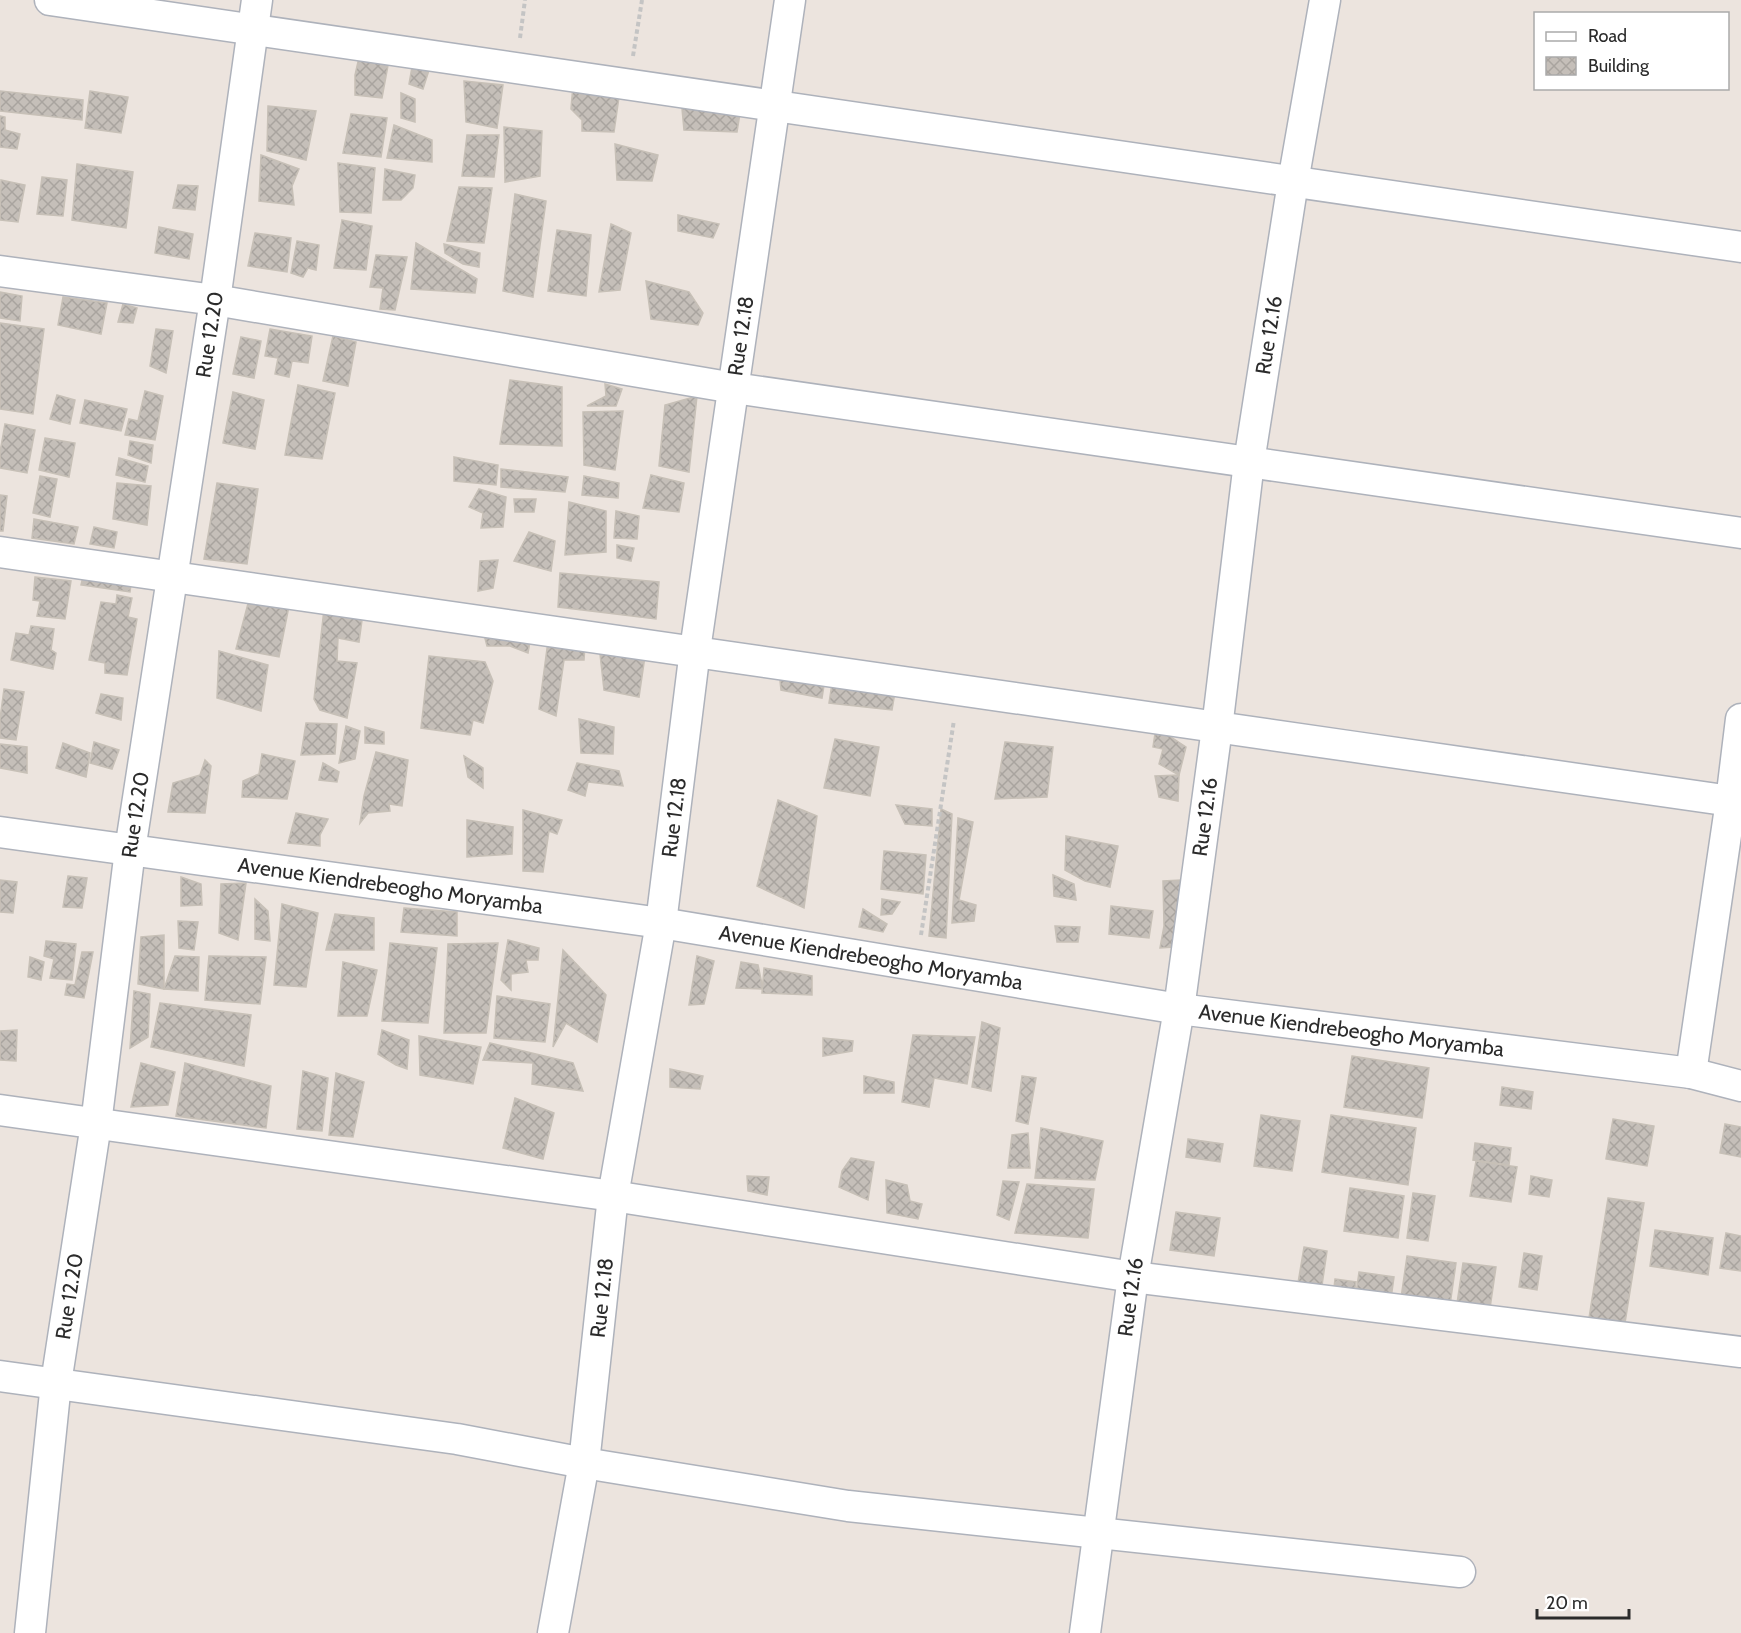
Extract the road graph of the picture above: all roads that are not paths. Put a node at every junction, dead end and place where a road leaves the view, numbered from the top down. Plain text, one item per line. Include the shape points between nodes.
1 (50, 0) edge
2 (257, 0) edge
3 (790, 0) edge
4 (1325, 0) edge
5 (252, 30) junction
6 (774, 106) junction
7 (1293, 182) junction
8 (1741, 247) edge
9 (0, 271) edge
10 (215, 300) junction
11 (734, 388) junction
12 (1249, 462) junction
13 (1741, 533) edge
14 (0, 552) edge
15 (173, 576) junction
16 (695, 650) junction
17 (1741, 719) edge
18 (1217, 728) junction
19 (1731, 801) junction
20 (0, 832) edge
21 (130, 850) junction
22 (661, 923) junction
23 (1179, 1009) junction
24 (1691, 1072) junction
25 (1741, 1086) edge
26 (0, 1110) edge
27 (96, 1124) junction
28 (613, 1196) junction
29 (1133, 1277) junction
30 (1741, 1352) edge
31 (0, 1376) edge
32 (56, 1383) junction
33 (584, 1462) junction
34 (1099, 1533) junction
35 (1460, 1572) dead end
36 (30, 1633) edge
37 (553, 1633) edge
38 (1084, 1633) edge

1 - 5 street
2 - 5 street, Rue 12.20
3 - 6 street, Rue 12.18
4 - 7 street, Rue 12.16
5 - 6 street
5 - 10 street, Rue 12.20
6 - 7 street
6 - 11 street, Rue 12.18
7 - 8 street
7 - 12 street, Rue 12.16
9 - 10 street
10 - 11 street
10 - 15 street, Rue 12.20
11 - 12 street
11 - 16 street, Rue 12.18
12 - 13 street
12 - 18 street, Rue 12.16
14 - 15 street
15 - 16 street
15 - 21 street, Rue 12.20
16 - 18 street
16 - 22 street, Rue 12.18
17 - 19 street
18 - 19 street
18 - 23 street, Rue 12.16
19 - 24 street
20 - 21 street, Avenue Kiendrebeogho Moryamba
21 - 22 street, Avenue Kiendrebeogho Moryamba
21 - 27 street, Rue 12.20
22 - 23 street, Avenue Kiendrebeogho Moryamba
22 - 28 street, Rue 12.18
23 - 24 street, Avenue Kiendrebeogho Moryamba
23 - 29 street, Rue 12.16
24 - 25 street, Avenue Kiendrebeogho Moryamba
26 - 27 street
27 - 28 street
27 - 32 street, Rue 12.20
28 - 29 street
28 - 33 street, Rue 12.18
29 - 30 street
29 - 34 street, Rue 12.16
31 - 32 street
32 - 33 street via 457,1439
32 - 36 street, Rue 12.20
33 - 34 street via 848,1506
33 - 37 street, Rue 12.18
34 - 35 street
34 - 38 street, Rue 12.16

